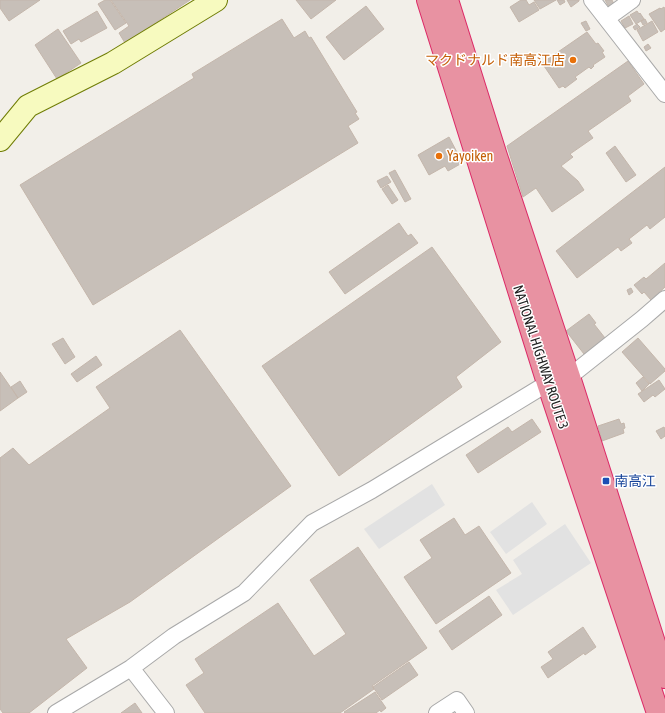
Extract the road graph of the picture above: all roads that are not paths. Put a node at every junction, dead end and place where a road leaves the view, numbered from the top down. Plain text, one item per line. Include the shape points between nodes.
1 (216, 0) edge
2 (428, 0) edge
3 (447, 0) edge
4 (592, 0) edge
5 (632, 0) edge
6 (607, 18) junction
7 (665, 94) edge
8 (0, 140) edge
9 (665, 299) edge
10 (569, 377) junction
11 (548, 383) junction
12 (131, 668) junction
13 (665, 677) edge
14 (56, 713) edge
15 (166, 713) edge
16 (437, 713) edge
17 (466, 713) edge
18 (658, 713) edge

1 - 8 street via 114,63 28,106
2 - 11 highway, NATIONAL HIGHWAY ROUTE 3
3 - 10 highway, NATIONAL HIGHWAY ROUTE 3
4 - 6 street
5 - 6 street
6 - 7 street
9 - 10 street
10 - 11 street
10 - 13 highway, NATIONAL HIGHWAY ROUTE 3
11 - 12 street via 372,490 312,523 244,593 174,636
11 - 18 highway, NATIONAL HIGHWAY ROUTE 3
12 - 14 street
12 - 15 street
16 - 17 street via 457,700

